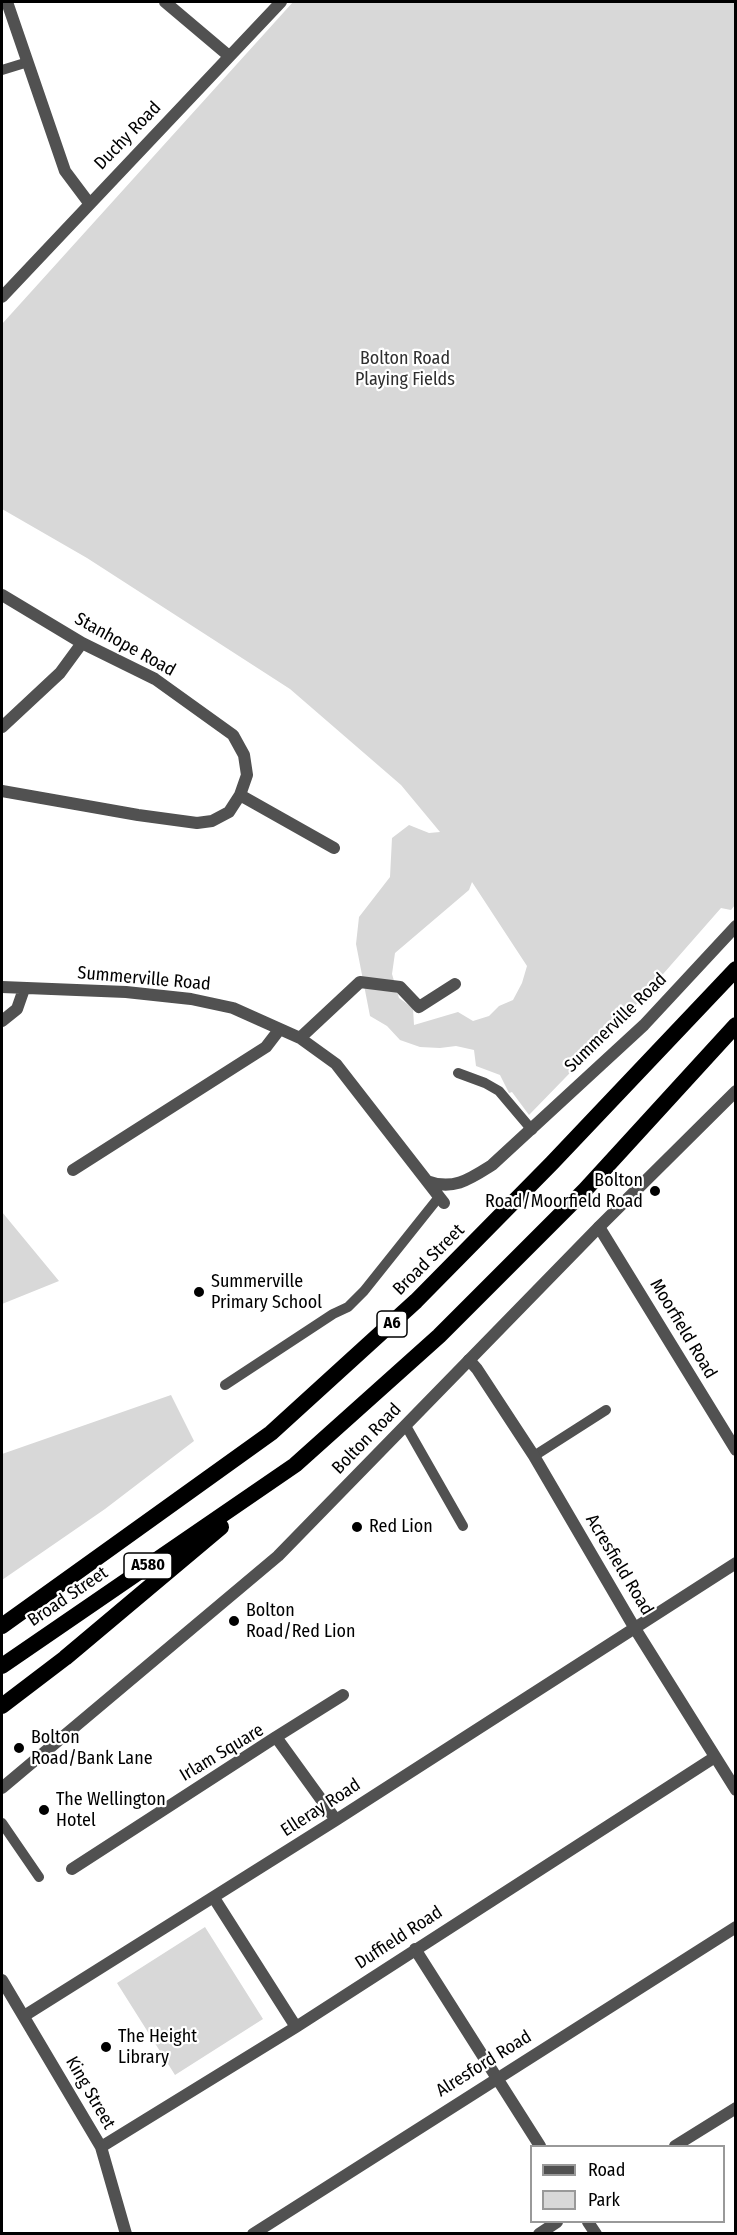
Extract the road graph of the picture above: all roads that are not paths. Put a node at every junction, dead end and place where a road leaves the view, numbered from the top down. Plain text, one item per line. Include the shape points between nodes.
1 (7, 2) edge
2 (165, 2) edge
3 (281, 2) edge
4 (229, 56) junction
5 (28, 62) junction
6 (2, 70) edge
7 (89, 203) junction
8 (2, 297) edge
9 (2, 595) edge
10 (82, 643) junction
11 (2, 726) edge
12 (2, 791) edge
13 (240, 795) junction
14 (334, 848) dead end
15 (735, 926) edge
16 (735, 969) edge
17 (455, 984) dead end
18 (2, 987) edge
19 (24, 989) junction
20 (2, 1021) edge
21 (735, 1025) edge
22 (279, 1030) junction
23 (300, 1038) junction
24 (458, 1073) dead end
25 (735, 1091) edge
26 (532, 1130) junction
27 (73, 1170) dead end
28 (426, 1181) junction
29 (442, 1200) joint
30 (598, 1227) junction
31 (469, 1360) junction
32 (225, 1385) dead end
33 (606, 1410) dead end
34 (405, 1426) junction
35 (735, 1450) edge
36 (534, 1456) junction
37 (295, 1465) junction
38 (464, 1526) dead end
39 (735, 1563) edge
40 (2, 1626) edge
41 (634, 1627) junction
42 (2, 1666) edge
43 (343, 1695) dead end
44 (2, 1706) edge
45 (276, 1737) junction
46 (715, 1757) junction
47 (2, 1788) edge
48 (735, 1790) edge
49 (336, 1820) junction
50 (2, 1823) edge
51 (72, 1869) dead end
52 (39, 1877) dead end
53 (214, 1898) junction
54 (735, 1927) edge
55 (415, 1949) junction
56 (2, 1980) edge
57 (24, 2016) junction
58 (296, 2027) junction
59 (496, 2078) junction
60 (735, 2108) edge
61 (539, 2145) edge
62 (677, 2145) edge
63 (101, 2147) junction
64 (555, 2223) edge
65 (126, 2234) edge
66 (253, 2234) edge
67 (538, 2234) edge

1 - 5 street
2 - 4 street
3 - 4 street, Duchy Road
4 - 7 street, Duchy Road
5 - 6 lane
5 - 7 street via 65,171
7 - 8 street, Duchy Road
9 - 10 street, Stanhope Road
10 - 11 street via 60,673
10 - 13 street, Stanhope Road via 155,679 233,735 244,755 247,776
12 - 13 street via 196,823 212,821 230,812
13 - 14 street
15 - 26 street, Summerville Road via 644,1025
16 - 40 highway, Broad Street / A6 via 424,1293 272,1433
17 - 23 street via 419,1007 400,987 360,982
18 - 19 street, Summerville Road
19 - 20 street via 17,1009
19 - 22 street, Summerville Road via 126,992 191,999 232,1008
21 - 37 highway, Broad Street / A6 via 585,1190 440,1336
22 - 23 street, Summerville Road
22 - 27 street via 266,1047
23 - 28 street, Summerville Road via 336,1064
24 - 26 lane via 499,1091
25 - 30 street, Bolton Road
26 - 28 street, Summerville Road via 492,1165 458,1185
28 - 29 street, Summerville Road
29 - 32 lane via 348,1307
30 - 31 street, Bolton Road
30 - 35 street, Moorfield Road
31 - 34 street, Bolton Road
31 - 36 street, Acresfield Road
33 - 36 lane
34 - 38 lane
34 - 47 street, Bolton Road via 278,1556
36 - 41 street, Acresfield Road
37 - 42 highway, Broad Street / A580
37 - 44 highway, A6
39 - 41 street, Elleray Road
41 - 46 street, Acresfield Road
41 - 49 street, Elleray Road
43 - 45 street
45 - 49 street, Irlam Square
45 - 51 street, Irlam Square
46 - 48 street, Acresfield Road
46 - 55 street, Duffield Road
49 - 53 street, Elleray Road
50 - 52 lane
53 - 57 street, Elleray Road
53 - 58 street
54 - 59 street, Alresford Road
55 - 58 street, Duffield Road
55 - 59 street
56 - 57 street, King Street
57 - 63 street, King Street
58 - 63 street, Duffield Road
59 - 61 street
59 - 66 street, Alresford Road
60 - 62 street
63 - 65 street, King Street
64 - 67 street

